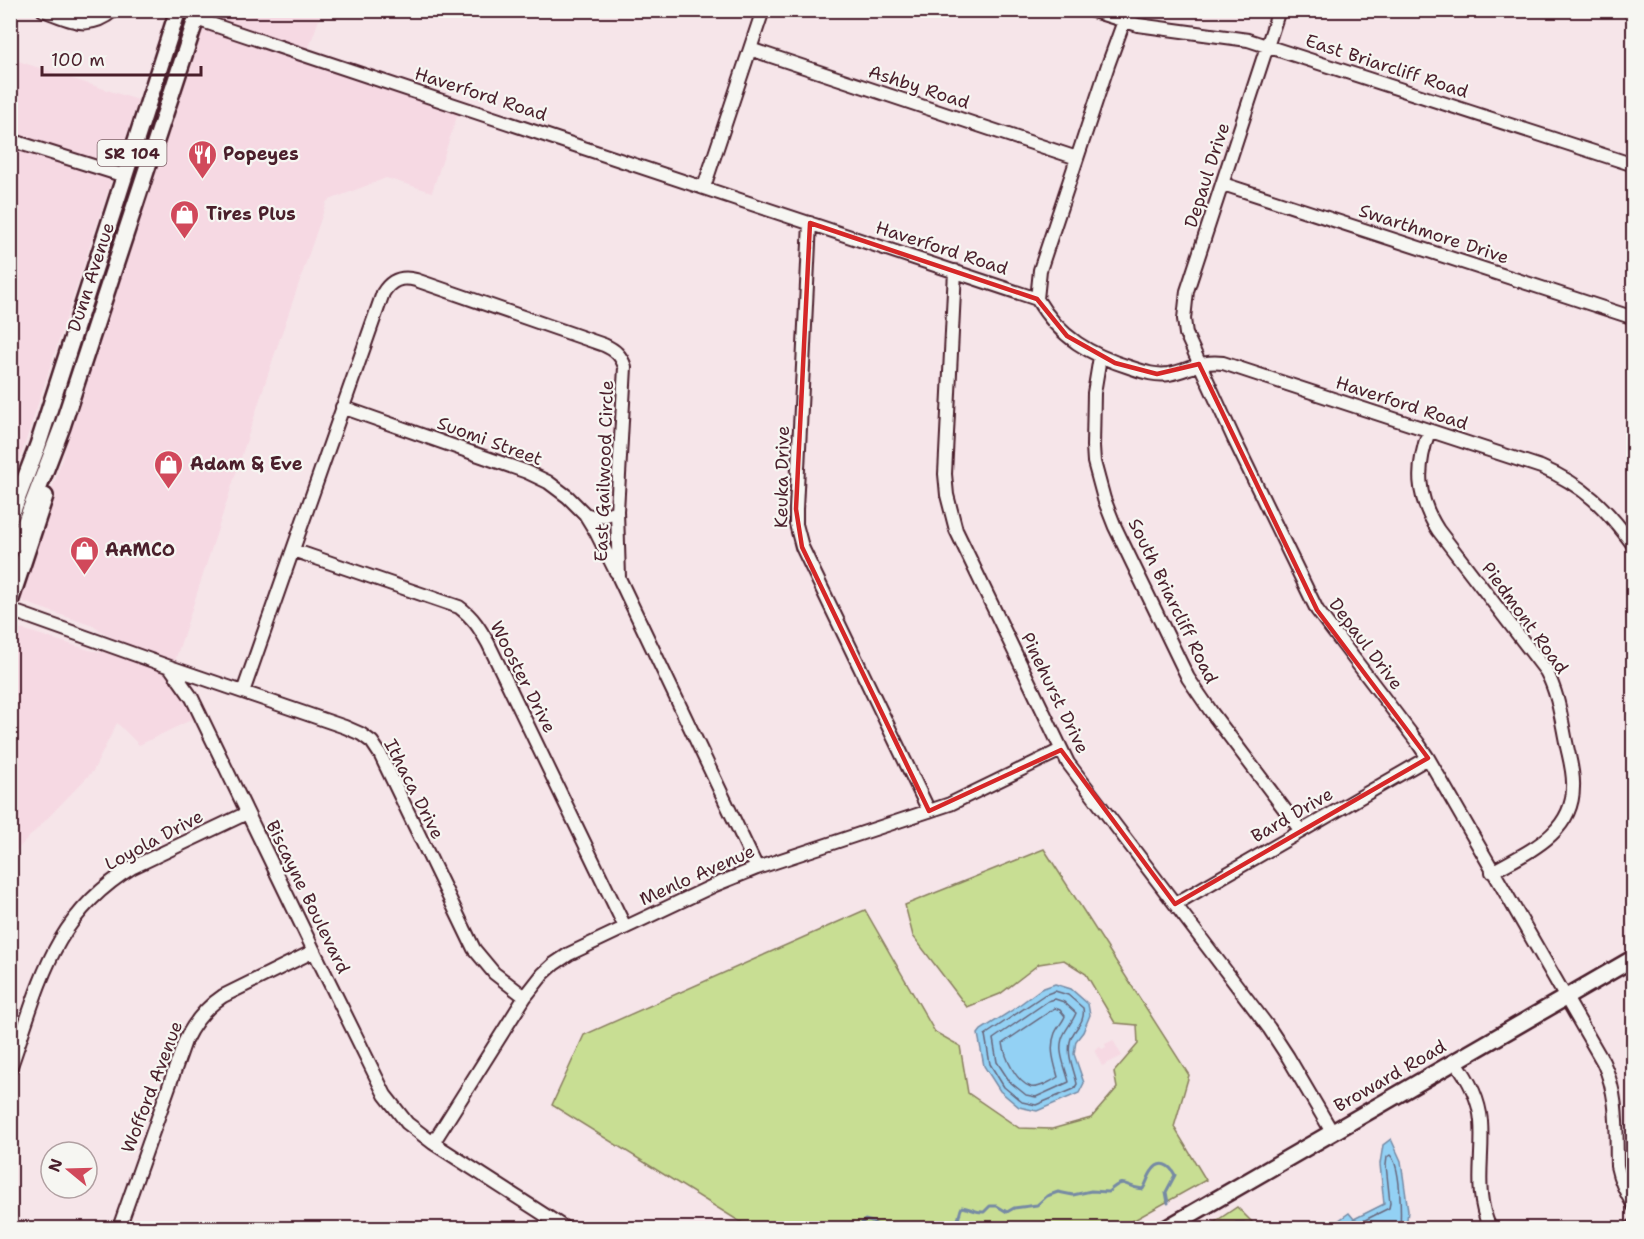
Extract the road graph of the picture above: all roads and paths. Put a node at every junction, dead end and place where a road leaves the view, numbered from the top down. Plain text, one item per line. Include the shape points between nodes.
1 (43, 10) edge
2 (114, 10) edge
3 (178, 10) edge
4 (763, 10) edge
5 (1090, 10) edge
6 (1279, 10) edge
7 (1628, 10) edge
8 (192, 12) edge
9 (1634, 12) edge
10 (1124, 21) junction
11 (1268, 46) junction
12 (750, 49) junction
13 (10, 140) edge
14 (1077, 158) junction
15 (1634, 165) edge
16 (125, 176) junction
17 (1223, 184) junction
18 (704, 188) junction
19 (131, 218) junction
20 (810, 223) junction
21 (955, 271) junction
22 (1037, 299) junction
23 (1634, 318) edge
24 (69, 349) junction
25 (1100, 357) junction
26 (1199, 364) junction
27 (72, 396) junction
28 (342, 407) junction
29 (62, 427) junction
30 (1429, 431) junction
31 (617, 510) junction
32 (585, 514) junction
33 (10, 518) edge
34 (1634, 546) edge
35 (293, 550) junction
36 (10, 551) edge
37 (619, 578) junction
38 (10, 602) edge
39 (10, 610) edge
40 (170, 667) junction
41 (243, 692) junction
42 (1060, 750) junction
43 (1428, 758) junction
44 (929, 812) junction
45 (247, 813) junction
46 (1301, 831) junction
47 (756, 867) junction
48 (1492, 872) junction
49 (1175, 904) junction
50 (625, 927) junction
51 (314, 951) junction
52 (1634, 958) edge
53 (525, 997) junction
54 (1565, 998) junction
55 (1455, 1061) junction
56 (10, 1069) edge
57 (1332, 1132) junction
58 (433, 1143) junction
59 (1634, 1206) edge
60 (119, 1228) edge
61 (125, 1228) edge
62 (565, 1228) edge
63 (1167, 1228) edge
64 (1490, 1228) edge

1 - 2 street via 88,24
3 - 16 main road, Dunn Avenue / SR 104
4 - 12 street
5 - 10 street, East Briarcliff Road
6 - 11 street, Depaul Drive
7 - 9 street
8 - 18 street, Haverford Road
8 - 19 main road, Dunn Avenue / SR 104 via 189,40
10 - 11 street, East Briarcliff Road
10 - 14 street
11 - 15 street, East Briarcliff Road
11 - 17 street, Depaul Drive
12 - 14 street, Ashby Road
12 - 18 street
13 - 16 street
14 - 22 street via 1040,270
16 - 19 main road via 129,184 126,208
16 - 24 main road, Dunn Avenue / SR 104
17 - 23 street, Swarthmore Drive
17 - 26 street, Depaul Drive via 1185,299 1186,334
18 - 20 street, Haverford Road
19 - 27 main road, Dunn Avenue / SR 104
20 - 21 street, Haverford Road
20 - 44 street, Keuka Drive via 798,535
21 - 22 street, Haverford Road
21 - 42 street, Pinehurst Drive via 946,495 956,530
22 - 25 street, Haverford Road via 1067,336
24 - 27 main road via 66,384
24 - 33 main road, Dunn Avenue / SR 104
25 - 26 street, Haverford Road via 1157,374
25 - 46 street, South Briarcliff Road via 1094,393 1093,446 1104,499 1188,678
26 - 30 street, Haverford Road via 1223,363
26 - 43 street, Depaul Drive via 1317,610
27 - 29 main road, Dunn Avenue / SR 104
28 - 31 street, East Gailwood Circle via 383,293 397,279 416,280 604,345 618,353 625,367
28 - 32 street, Suomi Street via 526,472 548,482
28 - 35 street
29 - 36 main road, Dunn Avenue / SR 104 via 26,521
29 - 38 main road via 60,448
30 - 34 street, Haverford Road via 1560,475 1590,495
30 - 48 street, Piedmont Road via 1419,474 1429,515 1546,671 1558,700 1573,778 1571,806 1561,825 1545,841
31 - 32 street via 594,517
31 - 37 street, East Gailwood Circle
32 - 37 street, Suomi Street
35 - 41 street
35 - 50 street, Wooster Drive via 459,607 469,614 488,643
37 - 47 street, East Gailwood Circle
39 - 40 street
40 - 41 street, Ithaca Drive
40 - 45 street, Biscayne Boulevard via 192,698
41 - 53 street, Ithaca Drive via 345,727 372,742 474,949 502,981
42 - 44 street, Menlo Avenue
42 - 49 street, Pinehurst Drive
43 - 46 street, Bard Drive
43 - 48 street, Depaul Drive
44 - 47 street, Menlo Avenue
45 - 51 street, Biscayne Boulevard
45 - 56 street, Loyola Drive via 134,867 88,901 49,959
46 - 49 street, Bard Drive
47 - 50 street, Menlo Avenue
48 - 54 street, Depaul Drive
49 - 57 street, Pinehurst Drive via 1269,1028
50 - 53 street, Menlo Avenue via 554,964
51 - 58 street, Biscayne Boulevard via 385,1095 407,1123
51 - 60 street, Wofford Avenue via 223,996 191,1028
52 - 54 main road, Broward Road
53 - 58 street, Menlo Avenue
54 - 55 main road, Broward Road
54 - 59 street, Depaul Drive via 1611,1078 1617,1166
55 - 57 main road, Broward Road
55 - 64 street via 1477,1103 1481,1128 1480,1194
57 - 63 main road, Broward Road
58 - 62 street, Biscayne Boulevard
60 - 61 street

